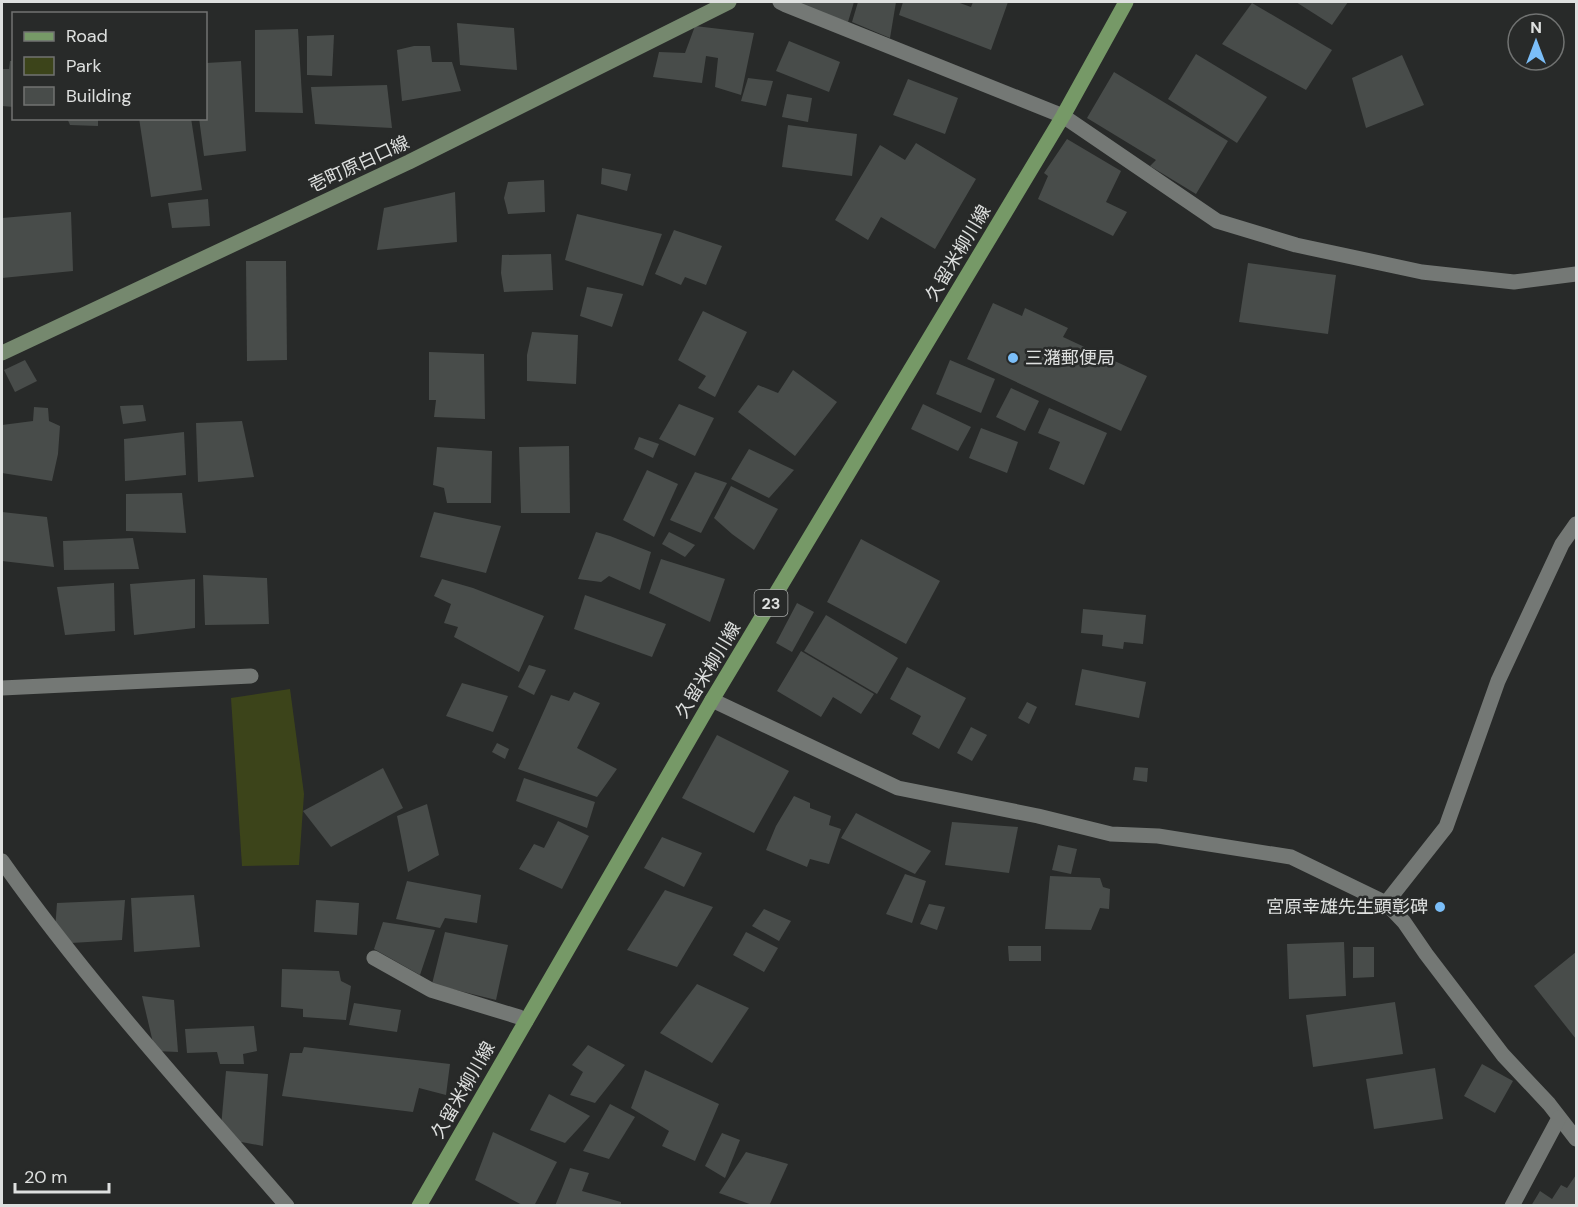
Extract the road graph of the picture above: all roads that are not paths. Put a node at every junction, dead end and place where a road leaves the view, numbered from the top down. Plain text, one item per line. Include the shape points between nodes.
1 (729, 2) edge
2 (780, 2) edge
3 (1126, 2) edge
4 (1063, 116) junction
5 (1576, 274) edge
6 (2, 353) edge
7 (1576, 524) edge
8 (250, 676) dead end
9 (2, 687) edge
10 (712, 700) junction
11 (2, 861) edge
12 (1386, 903) junction
13 (374, 958) dead end
14 (526, 1021) junction
15 (1559, 1118) junction
16 (1576, 1139) edge
17 (287, 1206) edge
18 (419, 1206) edge
19 (1512, 1206) edge

1 - 6 main road, 壱町原白口線 via 410,162
2 - 4 street
3 - 4 main road, 久留米柳川線 / 23
4 - 5 street via 1217,221 1296,245 1422,272 1514,282
4 - 10 main road, 久留米柳川線 / 23
7 - 12 street via 1562,544 1498,681 1446,827
8 - 9 street
10 - 12 street via 898,788 1111,834 1158,836 1291,857
10 - 14 main road, 久留米柳川線 / 23
11 - 17 street via 125,1020
12 - 15 street via 1503,1055
13 - 14 street via 431,990
14 - 18 main road, 久留米柳川線 / 23
15 - 16 street
15 - 19 street

